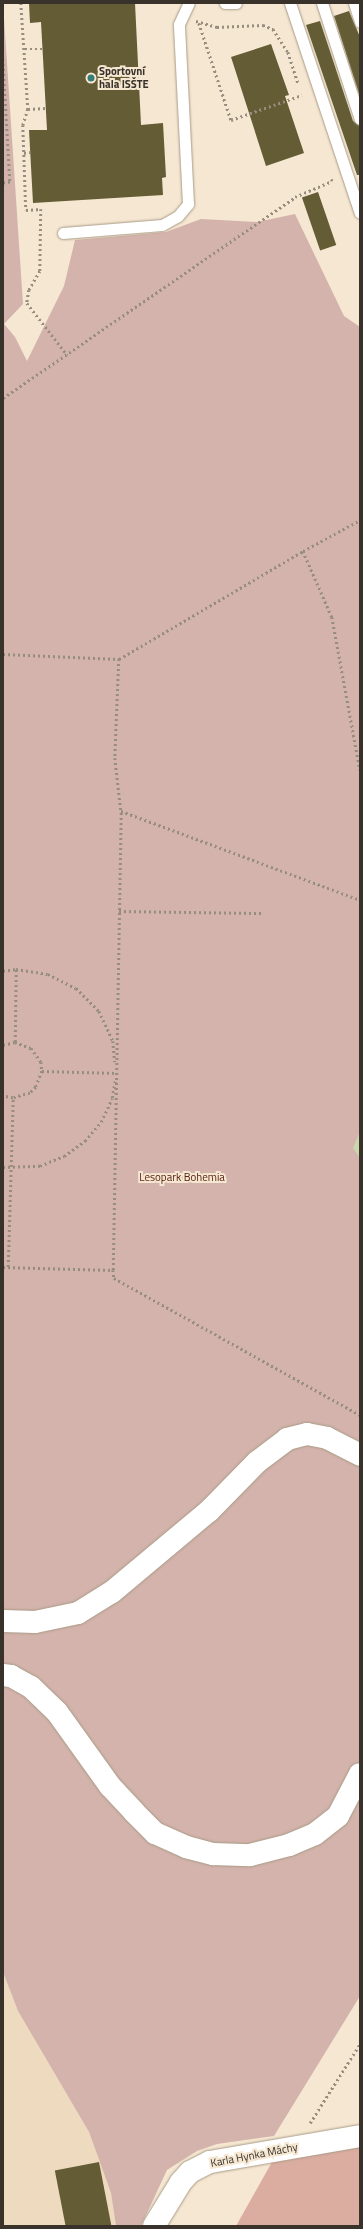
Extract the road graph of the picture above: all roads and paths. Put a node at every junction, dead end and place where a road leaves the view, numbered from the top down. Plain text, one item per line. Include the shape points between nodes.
1 (21, 3) edge
2 (190, 3) edge
3 (225, 3) edge
4 (236, 3) edge
5 (290, 3) edge
6 (322, 3) edge
7 (354, 3) edge
8 (185, 13) junction
9 (199, 22) junction
10 (360, 22) edge
11 (25, 49) junction
12 (43, 49) dead end
13 (3, 59) edge
14 (302, 94) junction
15 (305, 102) dead end
16 (46, 108) dead end
17 (28, 109) junction
18 (360, 119) edge
19 (30, 152) dead end
20 (24, 153) junction
21 (329, 174) dead end
22 (3, 183) edge
23 (360, 213) edge
24 (63, 234) dead end
25 (67, 355) junction
26 (3, 398) edge
27 (360, 520) edge
28 (303, 551) junction
29 (3, 654) edge
30 (119, 659) junction
31 (360, 770) edge
32 (121, 811) junction
33 (360, 900) edge
34 (119, 911) junction
35 (262, 913) dead end
36 (16, 969) junction
37 (3, 971) edge
38 (15, 1042) junction
39 (3, 1045) edge
40 (42, 1071) junction
41 (117, 1073) junction
42 (3, 1096) edge
43 (13, 1098) junction
44 (3, 1166) edge
45 (12, 1168) junction
46 (3, 1267) edge
47 (8, 1267) junction
48 (114, 1270) junction
49 (360, 1415) edge
50 (360, 1455) edge
51 (3, 1621) edge
52 (3, 1675) edge
53 (360, 1774) edge
54 (360, 2044) edge
55 (360, 2136) edge
56 (295, 2147) junction
57 (154, 2226) edge

1 - 11 path
2 - 8 lane
3 - 4 lane
5 - 23 lane
6 - 18 lane
7 - 10 lane
8 - 9 path
8 - 24 lane via 179,24 188,204 178,216 162,225
9 - 14 path via 216,27 263,25 273,29 288,52
9 - 14 path via 231,120
11 - 12 path
11 - 17 path
13 - 22 path via 10,182
14 - 15 path
16 - 17 path
17 - 20 path via 22,125
19 - 20 path
20 - 25 path via 26,210 41,209 42,223 40,271 29,290 27,303
21 - 25 path via 332,181 295,197
25 - 26 path
27 - 28 path
28 - 30 path
28 - 31 path via 332,617
29 - 30 path
30 - 32 path via 115,758
32 - 33 path
32 - 34 path
34 - 35 path
34 - 41 path
36 - 37 path
36 - 38 path
36 - 41 path via 48,974 81,993 99,1012 112,1041
38 - 39 path
38 - 40 path via 31,1048 37,1054
40 - 41 path
40 - 43 path via 36,1087 30,1093
41 - 45 path via 112,1098 101,1122 85,1141 64,1156 40,1166
41 - 48 path
42 - 43 path
43 - 45 path
44 - 45 path
45 - 47 path
46 - 47 path
47 - 48 path
48 - 49 path via 114,1278
50 - 51 street via 321,1437 308,1434 287,1439 257,1462 208,1510 112,1592 78,1613 35,1622
52 - 53 street via 11,1676 31,1687 56,1712 110,1786 155,1833 186,1847 213,1854 250,1855 302,1840 315,1834 338,1816
54 - 56 path
55 - 56 street, Karla Hynka Máchy
56 - 57 street, Karla Hynka Máchy via 210,2162 190,2172 172,2194

